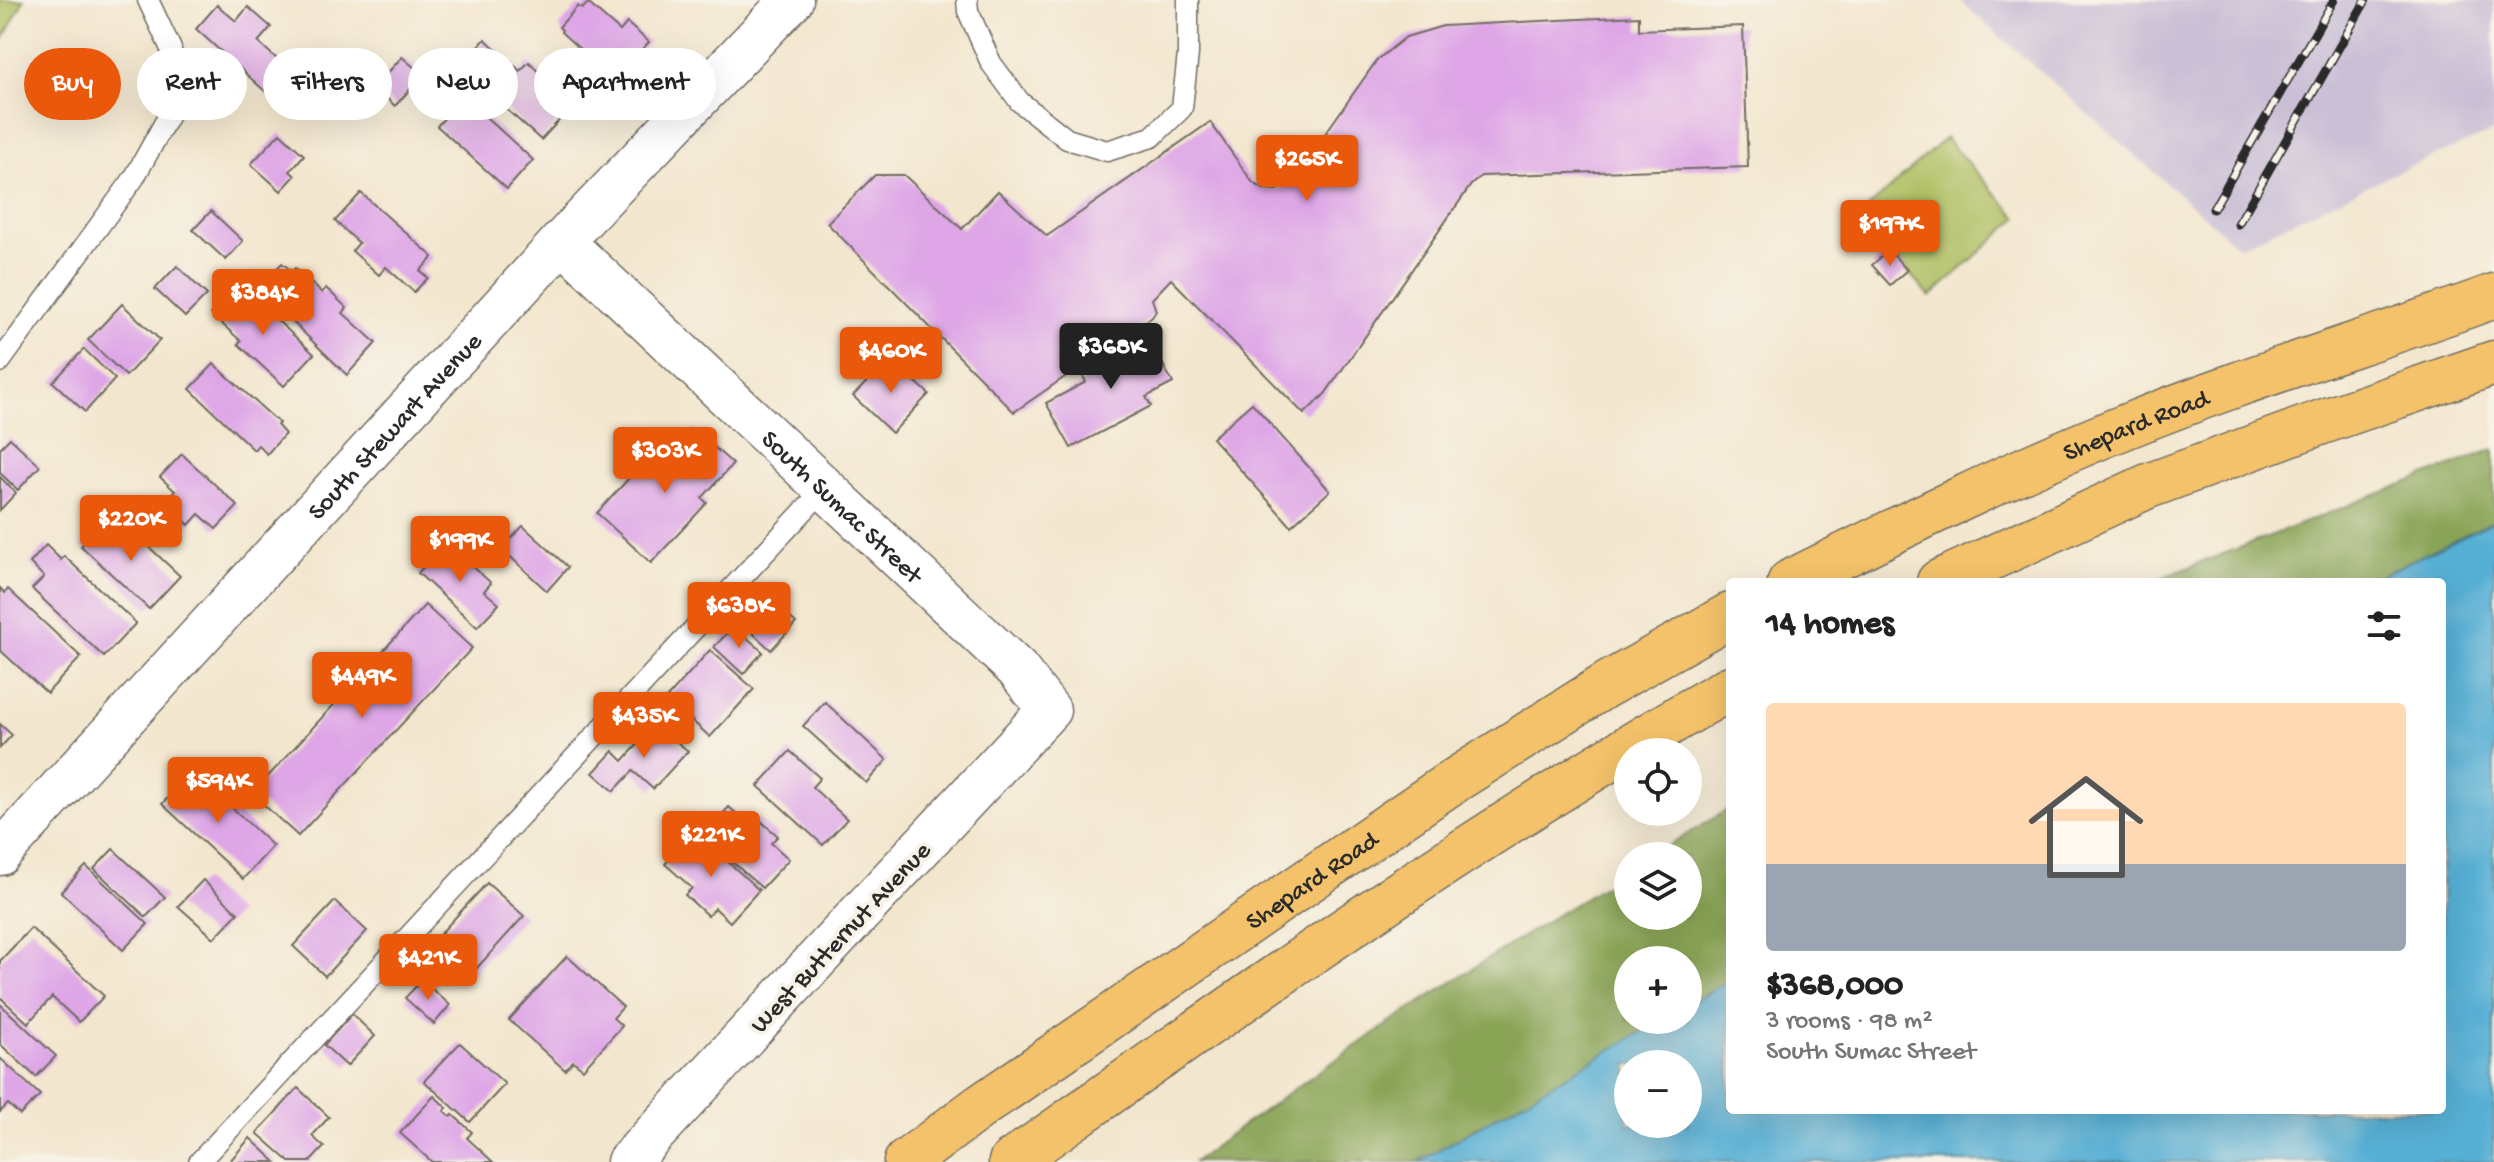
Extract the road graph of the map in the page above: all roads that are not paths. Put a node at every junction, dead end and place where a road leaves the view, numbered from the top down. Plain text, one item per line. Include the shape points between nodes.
1 (148, 0) edge
2 (792, 0) edge
3 (967, 0) edge
4 (1188, 0) edge
5 (562, 241) junction
6 (2494, 296) edge
7 (0, 362) edge
8 (2494, 363) edge
9 (825, 488) junction
10 (1798, 578) edge
11 (1948, 578) edge
12 (1726, 617) edge
13 (1726, 690) edge
14 (1049, 710) joint
15 (0, 854) edge
16 (199, 1162) edge
17 (628, 1162) edge
18 (906, 1162) edge
19 (1011, 1162) edge

1 - 7 lane via 171,49 175,104 134,178
2 - 5 street, South Stewart Avenue
3 - 4 lane via 991,63 1020,102 1067,139 1107,151 1152,137 1182,108
5 - 9 street, South Sumac Street
5 - 15 street, South Stewart Avenue
6 - 10 highway, Shepard Road via 2127,426 1948,504
8 - 11 highway via 2148,486
9 - 14 street, South Sumac Street via 1017,669
9 - 16 lane
12 - 18 highway, Shepard Road via 1446,786
13 - 19 highway via 1477,841
14 - 17 street, West Butternut Avenue

